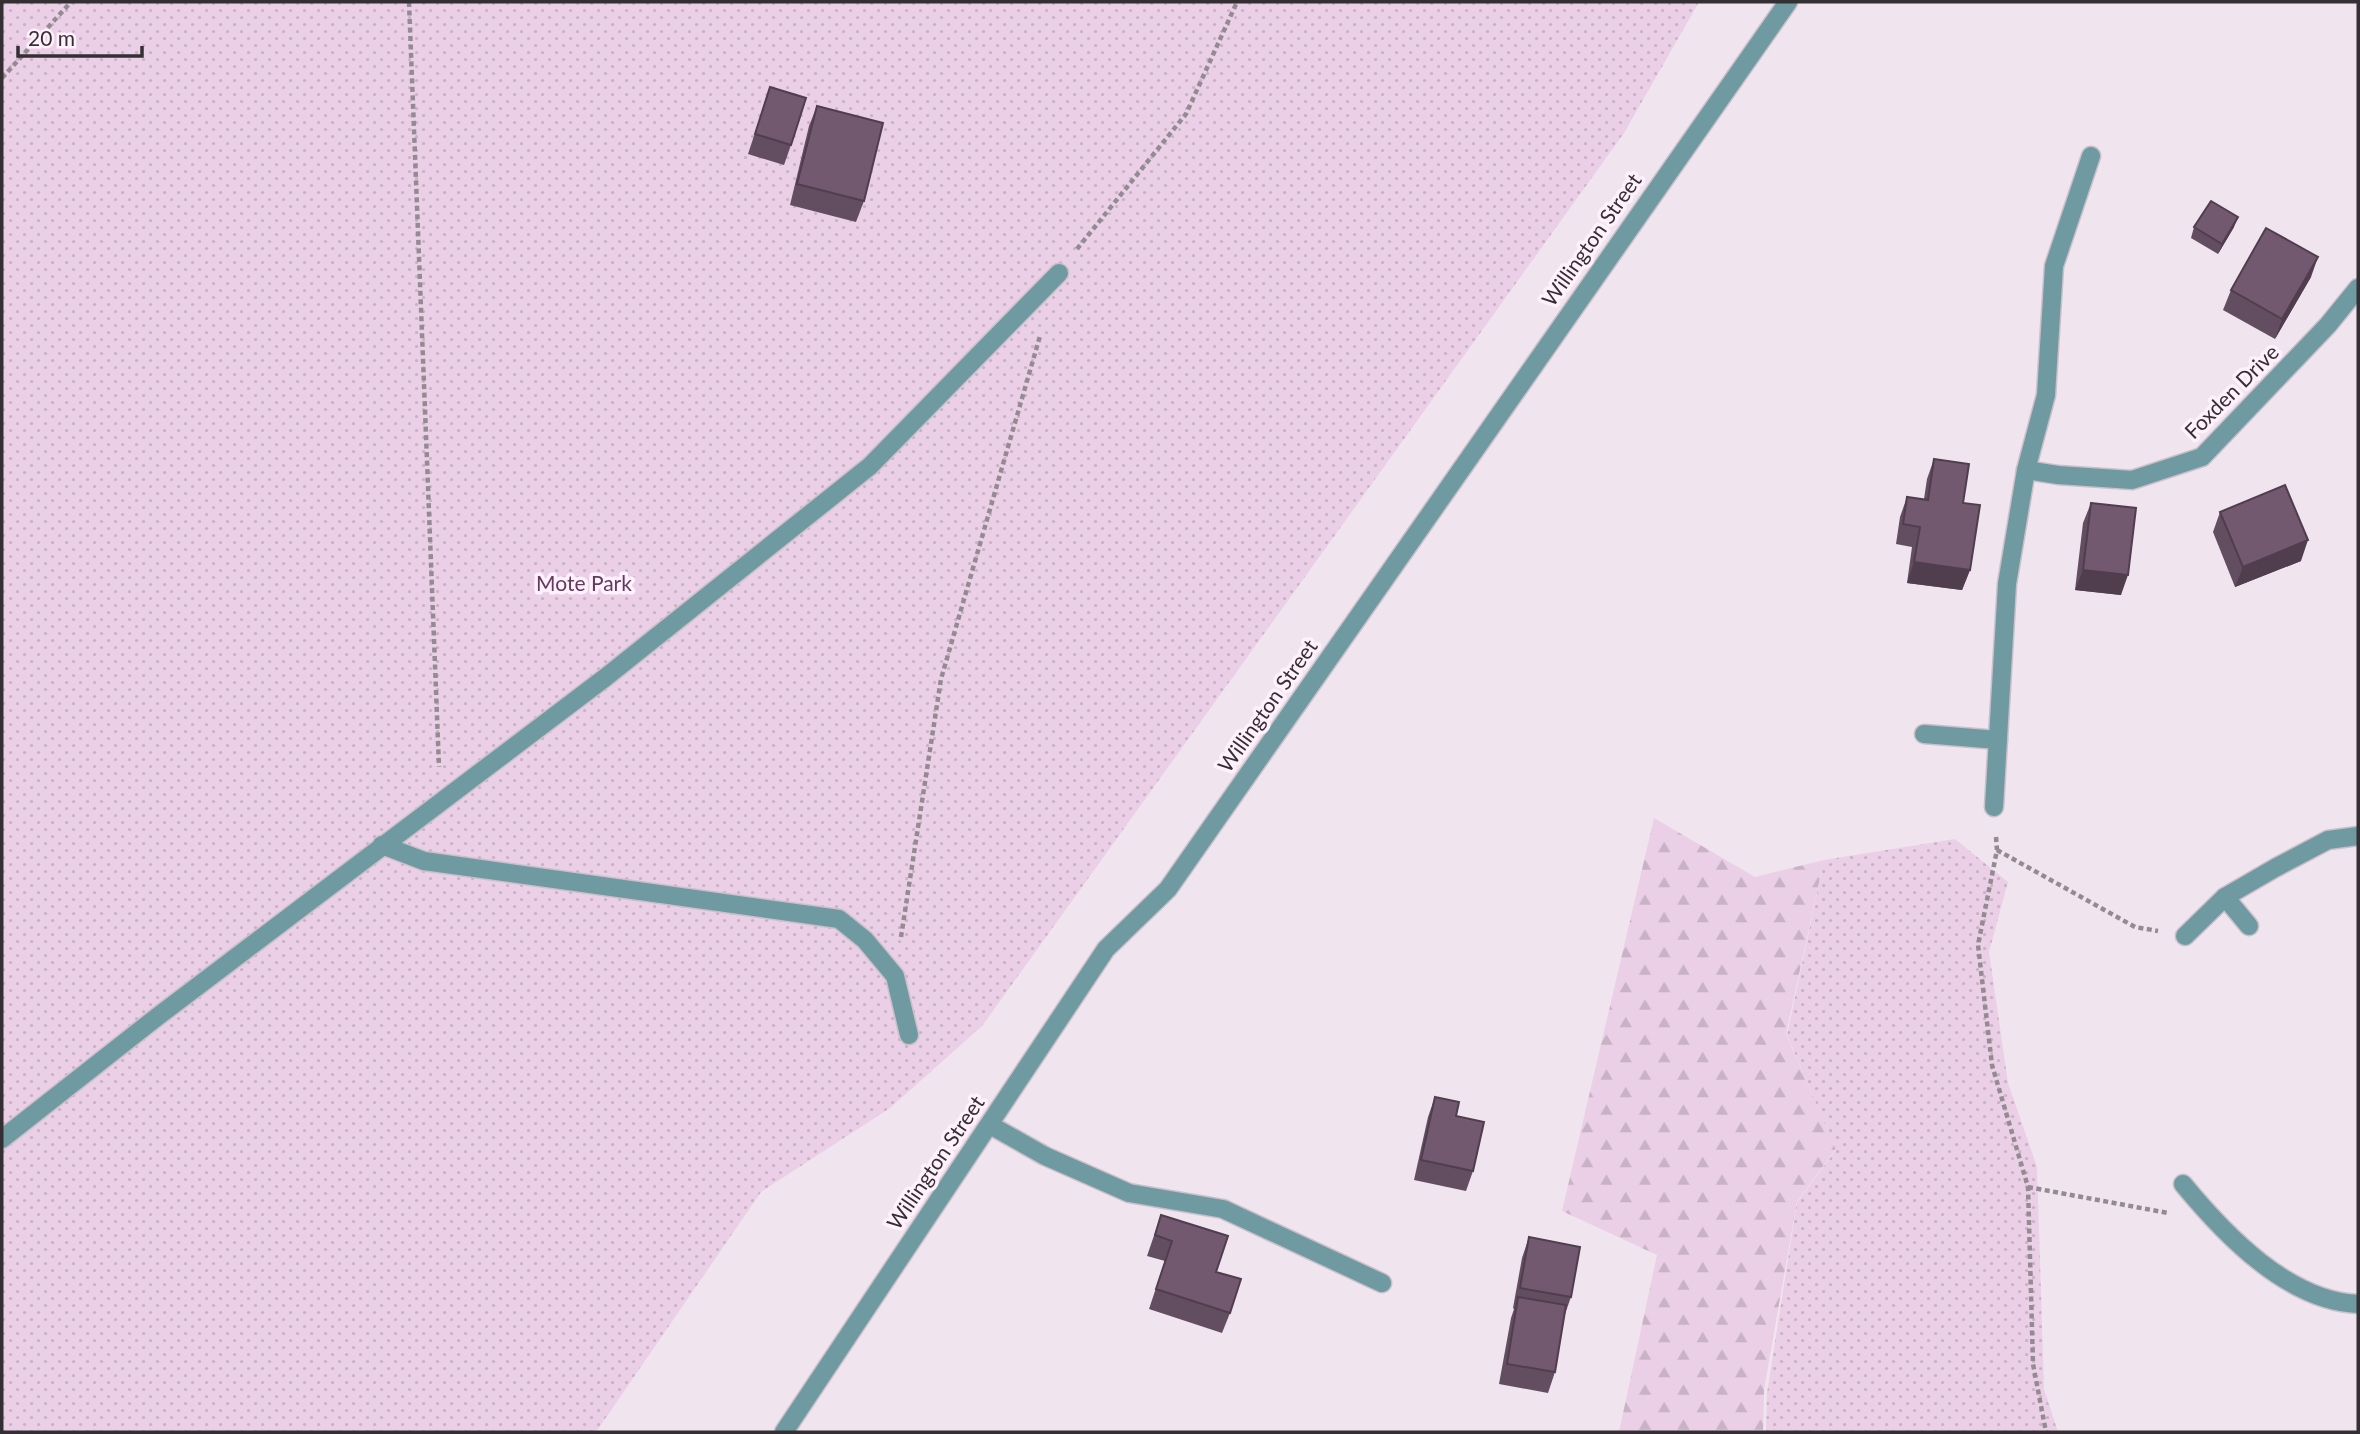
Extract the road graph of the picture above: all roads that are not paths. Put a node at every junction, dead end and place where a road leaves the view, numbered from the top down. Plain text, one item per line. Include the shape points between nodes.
1 (1788, 2) edge
2 (2091, 156) dead end
3 (1059, 273) road end
4 (2358, 288) edge
5 (2026, 470) junction
6 (1924, 734) dead end
7 (1998, 740) junction
8 (1994, 807) road end
9 (2358, 836) edge
10 (382, 845) junction
11 (2225, 897) junction
12 (2249, 926) dead end
13 (2185, 936) road end
14 (909, 1035) dead end
15 (990, 1125) junction
16 (2, 1139) edge
17 (2183, 1184) dead end
18 (1382, 1283) dead end
19 (2358, 1304) edge
20 (784, 1432) edge

1 - 15 street, Willington Street via 1168,888 1106,949
2 - 5 street via 2054,266 2046,395
3 - 10 street via 870,466 606,677
4 - 5 street, Foxden Drive via 2202,457 2132,480
5 - 7 street via 2007,584
6 - 7 street
7 - 8 street
9 - 11 street via 2328,839
10 - 14 street via 424,861 839,919 865,940 895,976
10 - 16 street
11 - 12 street
11 - 13 street
15 - 18 street via 1045,1156 1129,1193 1223,1209
15 - 20 street, Willington Street
17 - 19 street via 2250,1256 2307,1290

